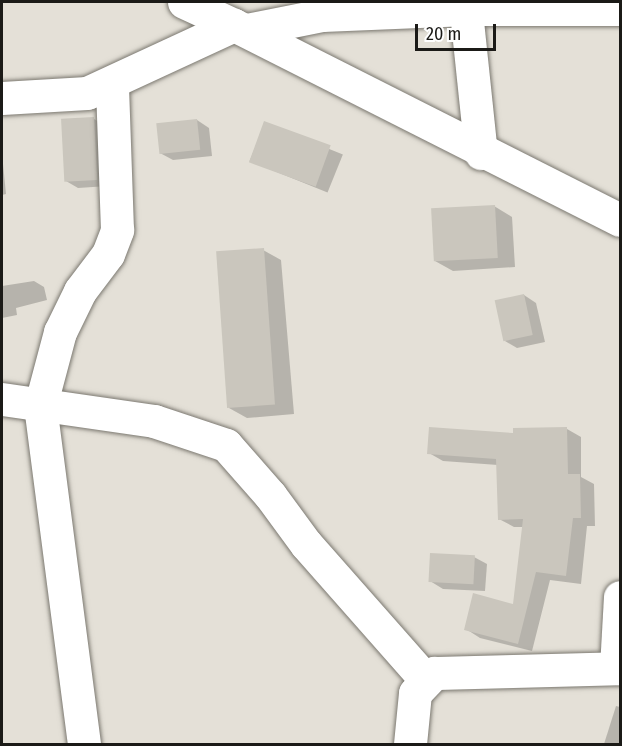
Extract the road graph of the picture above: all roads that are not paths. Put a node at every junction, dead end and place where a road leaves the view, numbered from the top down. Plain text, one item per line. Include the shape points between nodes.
1 (184, 2) edge
2 (466, 5) edge
3 (621, 9) edge
4 (241, 28) junction
5 (112, 85) junction
6 (2, 98) edge
7 (481, 153) junction
8 (621, 220) edge
9 (2, 399) edge
10 (40, 407) junction
11 (621, 597) edge
12 (618, 668) edge
13 (425, 679) junction
14 (84, 744) edge
15 (410, 744) edge

1 - 4 street
2 - 3 street
2 - 4 street via 322,15
2 - 7 street
4 - 5 street
4 - 7 street
5 - 6 street via 70,97
5 - 10 street via 117,230 108,254 80,291 60,332
7 - 8 street
9 - 10 street
10 - 13 street via 154,421 226,445 313,553
10 - 14 street
11 - 12 street
12 - 13 street via 449,671
13 - 15 street via 415,693 410,711

